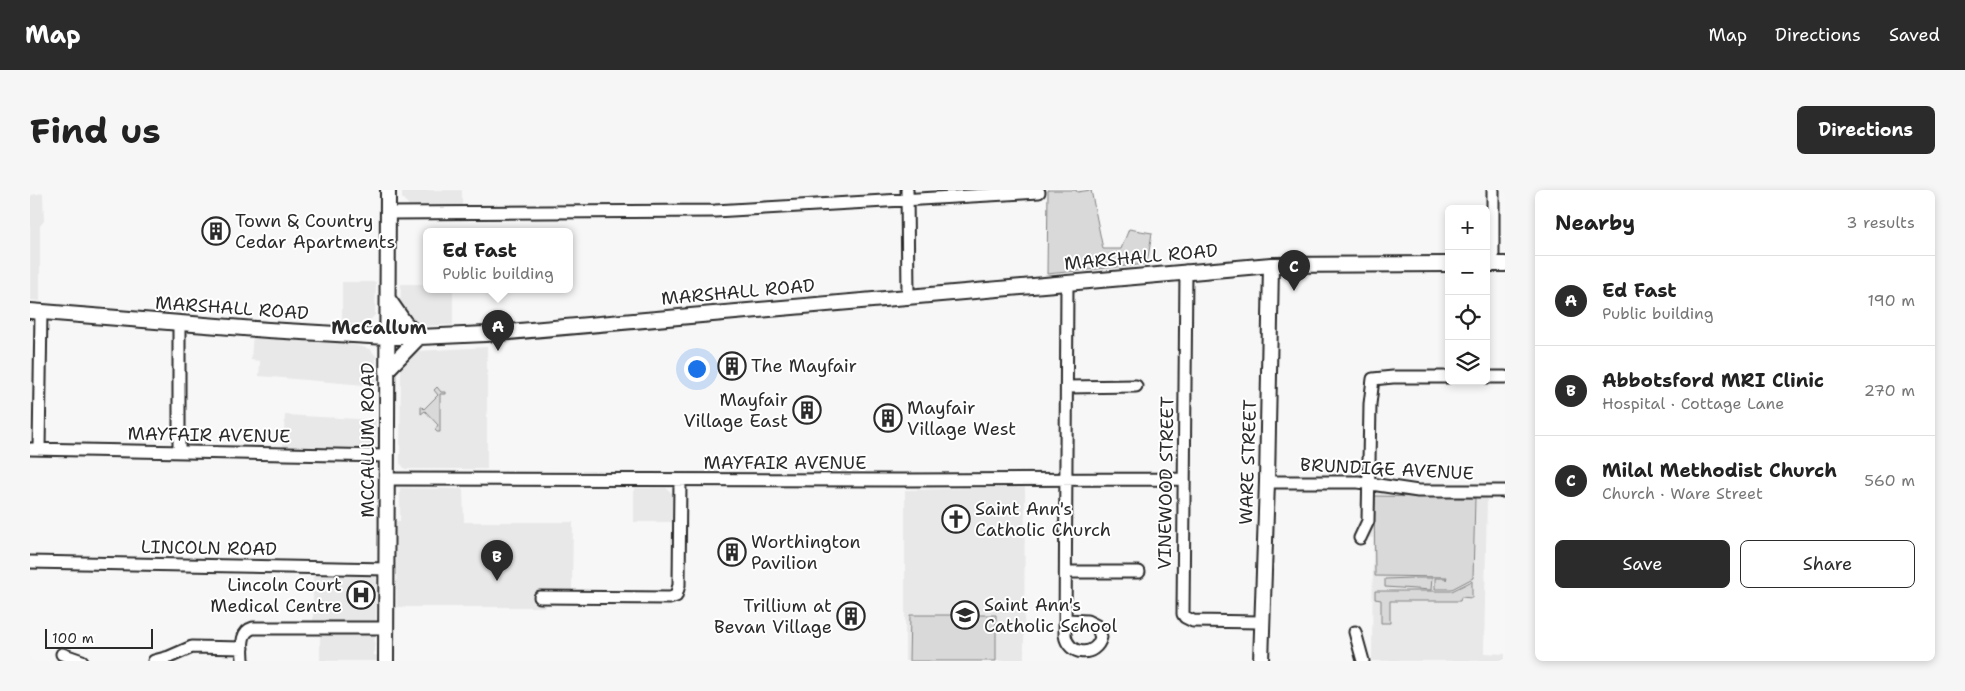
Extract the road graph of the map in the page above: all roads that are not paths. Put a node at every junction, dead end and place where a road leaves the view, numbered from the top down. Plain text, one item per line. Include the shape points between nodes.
1 (388, 190) edge
2 (1493, 190) edge
3 (1039, 192) dead end
4 (907, 195) edge
5 (388, 213) junction
6 (1445, 264) edge
7 (1495, 264) edge
8 (1271, 265) junction
9 (1186, 271) junction
10 (1067, 282) junction
11 (908, 296) junction
12 (388, 300) junction
13 (35, 311) edge
14 (179, 323) junction
15 (388, 337) junction
16 (419, 337) junction
17 (387, 370) junction
18 (1445, 377) edge
19 (1490, 377) edge
20 (1505, 377) edge
21 (1136, 386) dead end
22 (1067, 387) junction
23 (35, 449) edge
24 (179, 451) junction
25 (387, 456) junction
26 (387, 479) junction
27 (1184, 479) junction
28 (680, 480) junction
29 (1067, 480) junction
30 (1267, 482) junction
31 (1369, 482) junction
32 (1505, 491) edge
33 (1360, 538) dead end
34 (30, 562) edge
35 (386, 569) junction
36 (1066, 572) junction
37 (1139, 572) dead end
38 (540, 597) dead end
39 (1066, 620) dead end
40 (1261, 622) junction
41 (386, 628) junction
42 (1355, 632) dead end
43 (243, 648) junction
44 (62, 654) dead end
45 (82, 661) edge
46 (154, 661) edge
47 (243, 661) edge
48 (386, 661) edge
49 (1260, 661) edge
50 (1363, 661) edge

1 - 5 main road, MCCALLUM ROAD
2 - 7 street
3 - 4 street
4 - 5 street via 715,210
4 - 11 street
5 - 12 main road, MCCALLUM ROAD
6 - 8 main road, MARSHALL ROAD
8 - 9 main road, MARSHALL ROAD
8 - 30 main road, WARE STREET
9 - 10 main road, MARSHALL ROAD
9 - 27 street, VINEWOOD STREET
10 - 11 main road, MARSHALL ROAD
10 - 22 street
11 - 16 main road, MARSHALL ROAD via 486,334
12 - 15 main road, MCCALLUM ROAD
12 - 16 main road
13 - 14 main road, MARSHALL ROAD
13 - 23 street
14 - 15 main road, MARSHALL ROAD
14 - 24 street
15 - 16 main road, MARSHALL ROAD
15 - 17 main road, MCCALLUM ROAD
16 - 17 main road
17 - 25 main road, MCCALLUM ROAD
18 - 31 street via 1373,379
19 - 20 street
21 - 22 street
22 - 29 street
23 - 24 street, MAYFAIR AVENUE
24 - 25 street, MAYFAIR AVENUE
25 - 26 main road, MCCALLUM ROAD
26 - 28 street, MAYFAIR AVENUE
26 - 35 main road, MCCALLUM ROAD
27 - 29 street, MAYFAIR AVENUE
27 - 40 street, VINEWOOD STREET via 1183,614 1193,621
28 - 29 street, MAYFAIR AVENUE
28 - 38 street via 680,585 676,596
29 - 36 street
30 - 31 street, BRUNDIGE AVENUE
30 - 40 main road, WARE STREET
31 - 32 street, BRUNDIGE AVENUE via 1418,491
31 - 33 street via 1368,521
34 - 35 street, LINCOLN ROAD
35 - 41 main road, MCCALLUM ROAD
36 - 37 street
36 - 39 street
40 - 49 main road, WARE STREET
41 - 43 street via 253,628 244,634
41 - 48 main road, MCCALLUM ROAD
42 - 50 street
43 - 46 street via 192,648
43 - 47 street
44 - 45 street

